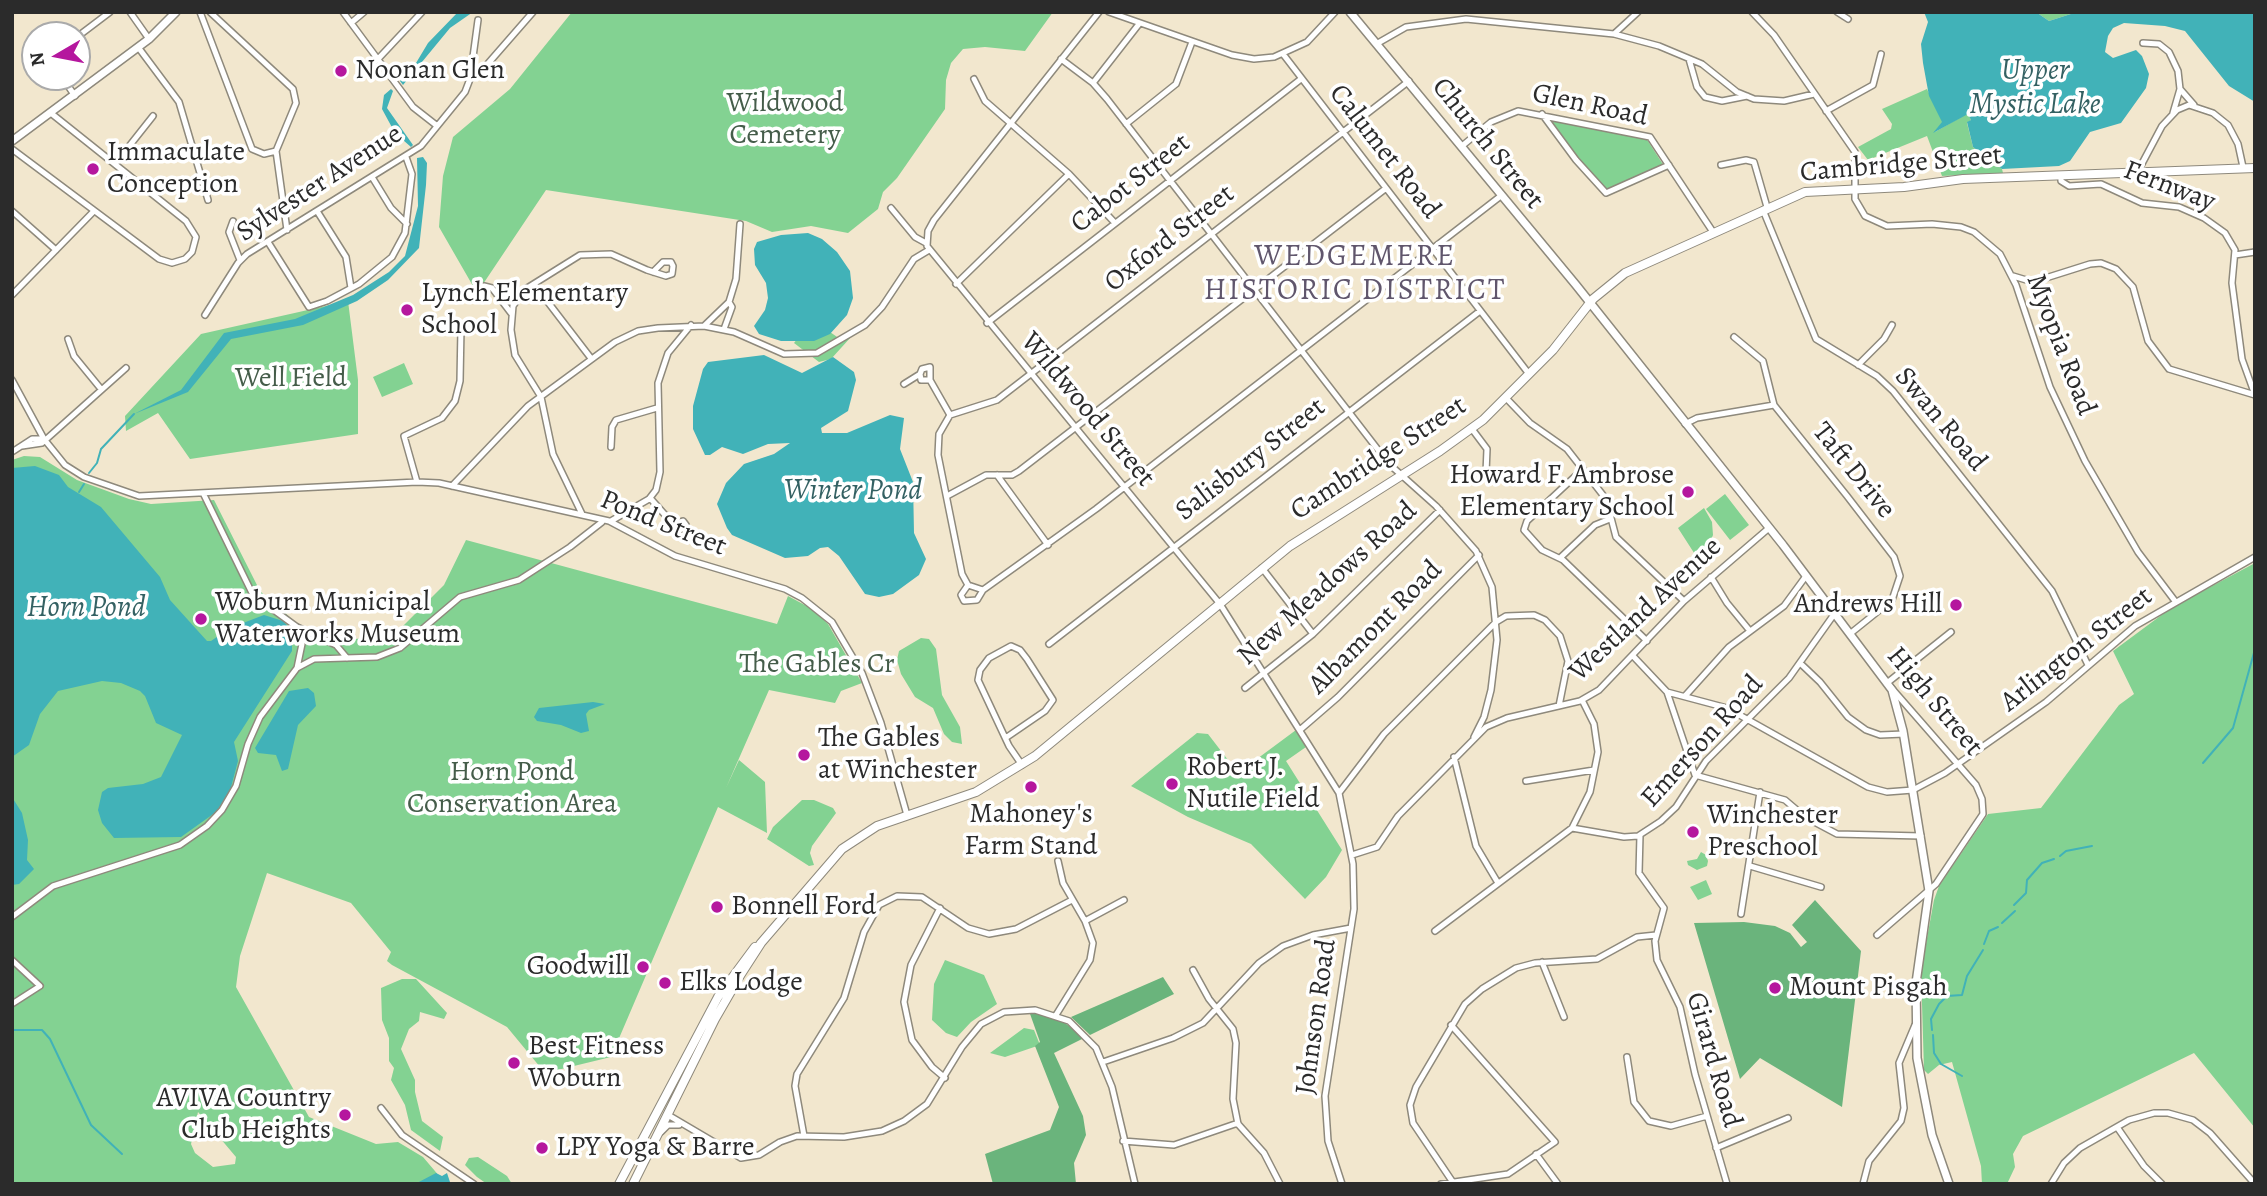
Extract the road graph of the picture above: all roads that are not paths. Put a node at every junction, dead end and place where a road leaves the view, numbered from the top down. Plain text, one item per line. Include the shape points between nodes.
1 (110, 12) edge
2 (130, 12) edge
3 (176, 12) edge
4 (200, 12) edge
5 (210, 12) edge
6 (343, 12) edge
7 (364, 12) edge
8 (422, 12) edge
9 (533, 12) edge
10 (1099, 12) edge
11 (1109, 12) edge
12 (1335, 12) edge
13 (1350, 12) edge
14 (1500, 12) edge
15 (1638, 12) edge
16 (1752, 12) edge
17 (1768, 12) edge
18 (1837, 12) edge
19 (1119, 15) edge
20 (1760, 19) junction
21 (1848, 19) dead end
22 (478, 20) dead end
23 (1490, 20) junction
24 (351, 23) junction
25 (1139, 24) junction
26 (91, 26) edge
27 (1614, 34) junction
28 (149, 39) junction
29 (1192, 42) junction
30 (1378, 43) junction
31 (2143, 43) dead end
32 (138, 47) junction
33 (1283, 54) junction
34 (1881, 54) dead end
35 (1689, 58) junction
36 (378, 59) junction
37 (1061, 59) junction
38 (470, 79) junction
39 (974, 79) dead end
40 (1301, 79) junction
41 (1409, 81) junction
42 (1093, 83) junction
43 (2180, 89) junction
44 (72, 91) edge
45 (1814, 94) junction
46 (75, 96) junction
47 (1747, 96) junction
48 (2194, 105) junction
49 (1826, 111) junction
50 (52, 114) junction
51 (1542, 114) junction
52 (153, 116) dead end
53 (2171, 116) junction
54 (1011, 122) junction
55 (1126, 124) junction
56 (436, 125) junction
57 (1342, 133) junction
58 (12, 141) edge
59 (1462, 146) junction
60 (12, 149) edge
61 (275, 151) junction
62 (406, 157) junction
63 (116, 164) junction
64 (1669, 165) junction
65 (1721, 165) dead end
66 (2243, 167) junction
67 (2255, 168) edge
68 (2137, 173) junction
69 (1069, 174) junction
70 (2061, 176) junction
71 (372, 177) junction
72 (1170, 180) junction
73 (1385, 189) junction
74 (1857, 189) junction
75 (1502, 195) junction
76 (208, 200) dead end
77 (891, 208) dead end
78 (1765, 208) junction
79 (12, 211) edge
80 (94, 211) junction
81 (317, 211) junction
82 (233, 221) dead end
83 (1115, 223) junction
84 (407, 224) junction
85 (740, 224) dead end
86 (287, 230) junction
87 (1713, 232) junction
88 (1211, 234) junction
89 (268, 242) junction
90 (926, 243) junction
91 (1432, 249) junction
92 (56, 250) junction
93 (929, 250) junction
94 (2255, 252) edge
95 (2235, 255) junction
96 (240, 260) junction
97 (653, 272) dead end
98 (2012, 275) junction
99 (534, 284) junction
100 (956, 284) junction
101 (484, 286) dead end
102 (351, 288) junction
103 (1254, 289) junction
104 (12, 295) edge
105 (730, 302) junction
106 (1589, 304) junction
107 (1480, 311) junction
108 (512, 313) junction
109 (205, 315) dead end
110 (987, 323) junction
111 (691, 325) junction
112 (1892, 325) dead end
113 (704, 326) junction
114 (461, 328) dead end
115 (724, 329) junction
116 (1734, 337) dead end
117 (68, 338) dead end
118 (1300, 351) junction
119 (590, 357) junction
120 (1858, 365) junction
121 (126, 368) dead end
122 (920, 374) junction
123 (1029, 374) junction
124 (1529, 374) junction
125 (12, 380) edge
126 (930, 380) junction
127 (904, 384) dead end
128 (101, 389) junction
129 (2255, 395) edge
130 (541, 397) junction
131 (1506, 398) junction
132 (1774, 405) junction
133 (657, 408) junction
134 (1349, 412) junction
135 (950, 415) junction
136 (1685, 425) junction
137 (1075, 428) junction
138 (1472, 429) junction
139 (44, 439) junction
140 (611, 447) dead end
141 (12, 452) edge
142 (1583, 468) junction
143 (1486, 473) dead end
144 (996, 475) junction
145 (1401, 475) junction
146 (417, 482) junction
147 (452, 486) junction
148 (1124, 487) junction
149 (204, 495) junction
150 (947, 496) junction
151 (650, 498) junction
152 (1440, 510) junction
153 (582, 514) junction
154 (1610, 519) junction
155 (611, 521) junction
156 (602, 522) dead end
157 (674, 525) dead end
158 (1769, 528) junction
159 (1048, 545) junction
160 (1173, 547) junction
161 (1479, 555) junction
162 (2255, 557) edge
163 (1560, 558) junction
164 (1262, 568) junction
165 (1711, 576) junction
166 (1806, 576) junction
167 (970, 586) junction
168 (983, 590) junction
169 (1684, 601) junction
170 (2175, 601) junction
171 (1220, 604) junction
172 (1835, 613) junction
173 (1496, 622) junction
174 (297, 627) junction
175 (1750, 631) junction
176 (1951, 632) dead end
177 (1851, 633) junction
178 (1314, 634) junction
179 (1647, 641) junction
180 (1049, 643) dead end
181 (1633, 656) junction
182 (347, 658) junction
183 (1800, 663) junction
184 (2088, 665) junction
185 (298, 668) junction
186 (1264, 674) junction
187 (1887, 682) junction
188 (1245, 688) dead end
189 (1667, 691) junction
190 (1685, 696) junction
191 (1582, 700) junction
192 (1559, 706) junction
193 (1747, 719) junction
194 (1300, 729) junction
195 (1904, 734) junction
196 (1007, 737) junction
197 (1474, 737) junction
198 (1454, 757) junction
199 (1022, 765) junction
200 (1957, 765) junction
201 (1594, 770) junction
202 (1695, 775) junction
203 (1526, 781) dead end
204 (1913, 790) junction
205 (1760, 792) junction
206 (1339, 793) junction
207 (907, 815) junction
208 (1572, 828) junction
209 (1640, 835) junction
210 (1921, 836) junction
211 (1352, 855) junction
212 (1058, 861) dead end
213 (1750, 866) junction
214 (1498, 883) junction
215 (1821, 887) dead end
216 (1929, 891) junction
217 (1072, 900) junction
218 (1124, 900) dead end
219 (940, 908) junction
220 (1741, 914) dead end
221 (12, 917) edge
222 (1085, 921) junction
223 (1351, 928) junction
224 (1435, 931) dead end
225 (1656, 935) junction
226 (1877, 935) dead end
227 (761, 943) junction
228 (12, 960) edge
229 (1542, 962) junction
230 (1193, 970) dead end
231 (12, 1004) edge
232 (1217, 1009) junction
233 (1056, 1015) junction
234 (1564, 1017) dead end
235 (1451, 1025) junction
236 (1916, 1025) junction
237 (1627, 1057) dead end
238 (1103, 1062) junction
239 (681, 1066) junction
240 (690, 1069) junction
241 (945, 1078) junction
242 (381, 1108) dead end
243 (668, 1115) junction
244 (1707, 1116) junction
245 (1788, 1118) dead end
246 (1238, 1124) junction
247 (680, 1125) junction
248 (2117, 1128) junction
249 (804, 1136) junction
250 (1123, 1141) junction
251 (655, 1142) junction
252 (1716, 1147) junction
253 (1536, 1154) junction
254 (1453, 1183) edge
255 (474, 1184) edge
256 (619, 1184) edge
257 (633, 1184) edge
258 (1135, 1184) edge
259 (1280, 1184) edge
260 (1342, 1184) edge
261 (1441, 1184) edge
262 (1558, 1184) edge
263 (1727, 1184) edge
264 (1863, 1184) edge
265 (1949, 1184) edge
266 (2051, 1184) edge
267 (2162, 1184) edge
268 (2255, 1184) edge

1 - 26 street
2 - 28 street
3 - 28 main road
4 - 61 street via 252,149 264,154
5 - 61 street via 293,89 296,103
6 - 24 street
7 - 24 street
8 - 36 street
9 - 38 street
10 - 37 street
11 - 19 street
12 - 33 street via 1318,33
13 - 30 main road, Church Street
14 - 23 street
15 - 27 street
16 - 20 street
17 - 20 street
18 - 21 street
19 - 25 street
20 - 45 street
22 - 38 street
23 - 27 street
23 - 30 street via 1406,27
24 - 36 street
25 - 29 street
25 - 42 street
27 - 35 street
28 - 32 main road
29 - 33 street via 1242,58
29 - 55 street via 1176,84
30 - 41 main road, Church Street
31 - 43 street via 2159,44 2169,52 2177,66
32 - 46 main road
32 - 76 street via 179,102
33 - 40 street, Calumet Road
34 - 49 street via 1872,85
35 - 47 street
35 - 47 street via 1697,87 1705,97 1722,101
36 - 56 street via 413,107
37 - 42 street
37 - 54 street
38 - 56 street, Sylvester Avenue
39 - 54 street via 980,95
40 - 57 street, Calumet Road
40 - 72 street, Cabot Street
41 - 57 street, Oxford Street
41 - 59 main road, Church Street
42 - 55 street
43 - 48 street
43 - 53 street
44 - 46 street
45 - 47 street via 1770,103
45 - 49 street
46 - 50 main road
48 - 53 street
48 - 66 street via 2228,125
49 - 74 street via 1855,152
50 - 58 main road
50 - 63 street
51 - 59 street, Glen Road via 1505,114
51 - 64 street, Glen Road via 1650,137
51 - 64 street via 1606,193
52 - 63 street
53 - 68 street
54 - 69 street
54 - 90 street via 934,220
55 - 72 street
56 - 62 street, Sylvester Avenue
57 - 73 street, Calumet Road
57 - 88 street, Oxford Street
59 - 75 main road, Church Street
60 - 80 street
61 - 86 street
62 - 71 street, Sylvester Avenue
62 - 84 street via 412,174
63 - 80 street via 191,225 196,237 192,252 185,259 166,262
64 - 87 street, Glen Road
65 - 78 street, Swan Road via 1755,162
66 - 67 highway, Cambridge Street
66 - 68 highway, Cambridge Street
68 - 70 highway, Cambridge Street
69 - 83 street
69 - 100 street
70 - 74 highway, Cambridge Street
70 - 95 street, Fernway via 2066,185 2101,184 2142,203 2169,205 2204,218 2232,240
71 - 81 street, Sylvester Avenue
71 - 84 street
72 - 83 street, Cabot Street
72 - 88 street
73 - 91 street, Calumet Road
73 - 103 street
74 - 78 highway, Cambridge Street via 1805,192
74 - 98 street, Myopia Road via 1858,206 1872,221 1887,226 1961,227 1993,247
75 - 91 street
75 - 106 main road, Church Street
77 - 90 street via 915,237
78 - 87 highway, Cambridge Street
78 - 120 street, Swan Road via 1814,336
79 - 92 street
80 - 92 street
81 - 86 street, Sylvester Avenue
81 - 102 street via 346,257
82 - 96 street via 229,232
83 - 110 street, Cabot Street
84 - 102 street via 396,252
85 - 105 street
86 - 89 street, Sylvester Avenue
87 - 106 highway, Cambridge Street via 1630,270
88 - 103 street
88 - 123 street, Oxford Street
89 - 96 street, Sylvester Avenue
89 - 102 street via 309,307
90 - 93 street, Wildwood Street
91 - 107 street, Calumet Road
91 - 118 street
92 - 104 street
93 - 100 street, Wildwood Street
93 - 115 street via 914,259 864,325 817,353 784,354
94 - 95 street
95 - 129 street via 2232,283 2242,359
96 - 109 street, Sylvester Avenue
97 - 99 street via 611,254 580,255
98 - 129 street via 2033,282 2090,264 2116,269 2133,287 2148,341 2169,369
98 - 170 street, Myopia Road via 2042,368 2085,461 2138,552
99 - 108 street via 517,299
99 - 119 street
100 - 110 street, Wildwood Street
101 - 108 street via 492,288
103 - 118 street
103 - 137 street
105 - 113 street
105 - 115 street
106 - 124 highway, Cambridge Street
106 - 136 main road, High Street
107 - 124 street, Calumet Road
107 - 134 street, Salisbury Street
108 - 130 street via 515,355
110 - 123 street, Wildwood Street
111 - 113 street
111 - 119 street via 638,331
111 - 133 street via 665,360
112 - 120 street
113 - 115 street
114 - 146 street via 455,401 442,418 404,436
116 - 132 street via 1763,361
117 - 128 street via 72,352
118 - 134 street
118 - 148 street
119 - 130 street
120 - 184 street, Swan Road via 1893,391 2038,571
121 - 128 street
122 - 126 street via 921,380
122 - 126 street via 930,367
122 - 127 street
123 - 135 street, Oxford Street via 996,400
123 - 137 street, Wildwood Street
124 - 131 highway, Cambridge Street
125 - 139 street, Pond Street
126 - 135 street
128 - 139 street
130 - 147 street via 508,425
130 - 153 street via 554,454
131 - 138 highway, Cambridge Street
131 - 142 street
132 - 136 street via 1695,418
132 - 177 street, Taft Drive via 1898,566 1892,600
133 - 140 street via 616,420
133 - 151 street via 660,472
134 - 145 street
134 - 160 street, Salisbury Street
135 - 150 street via 937,441
136 - 158 main road, High Street
137 - 144 street via 1019,471
137 - 148 street, Wildwood Street
138 - 143 street via 1487,449
138 - 145 highway, Cambridge Street
139 - 141 street
139 - 149 street, Pond Street via 69,468 99,483 144,497
142 - 154 street via 1606,499
142 - 163 street via 1523,528 1542,550
144 - 150 street via 981,477
144 - 159 street
145 - 152 street
145 - 164 highway, Cambridge Street via 1303,536
146 - 147 street, Pond Street
146 - 149 street, Pond Street
147 - 153 street, Pond Street
148 - 159 street
148 - 160 street, Wildwood Street
149 - 174 street via 253,595
150 - 167 street via 962,574
151 - 155 street
151 - 157 street
152 - 161 street
152 - 178 street, New Meadows Road
153 - 155 street, Pond Street
154 - 163 street via 1595,525
154 - 169 street via 1619,540
155 - 207 street, Pond Street via 675,556 785,589 827,617 848,646 871,695
156 - 182 street via 519,580 472,592 449,604 400,648 377,657
158 - 165 street, Westland Avenue
158 - 166 main road, High Street
159 - 168 street
160 - 171 street, Wildwood Street
160 - 180 street, Salisbury Street
161 - 173 street via 1492,587
161 - 194 street, Albamont Road via 1338,697
162 - 170 street, Arlington Street
163 - 179 street
164 - 171 highway, Cambridge Street
164 - 178 street
165 - 169 street, Westland Avenue
165 - 175 street
166 - 172 main road, High Street
166 - 175 street via 1784,606
167 - 168 street
167 - 168 street via 961,595 964,601 977,600
169 - 179 street, Westland Avenue
170 - 184 street, Arlington Street
171 - 186 street, Wildwood Street
171 - 199 highway, Cambridge Street
172 - 177 main road, High Street
172 - 183 street, Emerson Road
173 - 192 street via 1506,616 1534,615 1560,636 1568,661
173 - 197 street via 1496,665 1484,717
173 - 206 street via 1384,734
174 - 182 street via 337,645
174 - 185 street via 302,644
175 - 190 street via 1729,647
176 - 187 street
177 - 187 main road, High Street
178 - 186 street, New Meadows Road
179 - 181 street, Westland Avenue
181 - 189 street
181 - 191 street, Westland Avenue via 1599,690
182 - 185 street via 314,659
183 - 193 street, Emerson Road
183 - 195 street via 1847,717 1866,730
184 - 200 street, Arlington Street via 2046,702
185 - 221 street via 260,717 236,786 207,826 180,845 53,886
186 - 188 street, New Meadows Road
186 - 194 street, Wildwood Street
187 - 195 main road
187 - 200 street, High Street
189 - 190 street
189 - 202 street
190 - 193 street via 1709,701
191 - 192 street, Westland Avenue
191 - 201 street via 1598,742
192 - 197 street, Westland Avenue via 1507,718
193 - 202 street, Emerson Road
193 - 204 street via 1868,787 1887,792
194 - 206 street, Wildwood Street
195 - 204 main road
196 - 196 street via 978,676 989,658 1011,646 1020,650 1053,700
196 - 199 street
197 - 198 street, Westland Avenue
198 - 211 street, Westland Avenue via 1398,816 1377,848
198 - 214 street via 1476,846
199 - 207 highway, Cambridge Street via 967,796
200 - 204 street, Arlington Street
200 - 216 street, High Street via 1980,790 1984,808 1979,822
201 - 203 street
201 - 208 street via 1590,792
202 - 205 street
202 - 209 street, Emerson Road via 1676,807
204 - 210 main road
205 - 210 street via 1784,800 1837,834
205 - 213 street
206 - 211 street, Wildwood Street
207 - 227 highway, Cambridge Street via 870,830 842,849
208 - 209 street, Emerson Road via 1610,836
208 - 214 street
209 - 225 street, Girard Road via 1639,873 1664,908
210 - 216 main road
211 - 223 street, Johnson Road
212 - 217 street
213 - 215 street
213 - 220 street
214 - 224 street
216 - 226 street
216 - 236 main road, High Street via 1919,955
217 - 219 street via 1016,929 989,934 968,928
217 - 222 street
218 - 222 street
219 - 241 street via 911,965 904,1002 912,1040
219 - 249 street via 922,897 897,896 871,915 844,998 797,1074
222 - 233 street via 1093,943 1090,960
223 - 232 street via 1313,935 1271,953
223 - 260 street, Johnson Road via 1325,1096 1328,1140
225 - 229 street via 1637,937 1597,959
225 - 244 street, Girard Road via 1657,960 1680,1007
227 - 239 highway, Cambridge Street via 741,962 718,997
227 - 240 highway, Cambridge Street
228 - 231 street via 40,986
229 - 234 street
229 - 235 street via 1516,968 1482,989
230 - 232 street
232 - 238 street via 1182,1034
232 - 246 street via 1235,1037 1233,1099
233 - 238 street via 1086,1035
233 - 241 street via 1018,1009 995,1015 972,1033
235 - 253 street via 1555,1142
235 - 254 street via 1410,1105 1413,1123
236 - 264 street, High Street via 1899,1063 1905,1108 1901,1121 1869,1161
236 - 265 main road via 1921,1086
237 - 244 street via 1634,1102 1647,1119 1671,1126
238 - 250 street
239 - 240 highway
239 - 256 highway, Cambridge Street
240 - 243 highway, Cambridge Street
241 - 249 street via 927,1104 882,1132 844,1138
242 - 255 street via 402,1135
243 - 247 street
243 - 251 highway, Cambridge Street
244 - 252 street, Girard Road
245 - 252 street
246 - 250 street via 1174,1145
246 - 259 street via 1264,1153
247 - 249 street via 744,1158
247 - 251 street via 666,1127
248 - 266 street via 2069,1157
248 - 267 street
248 - 268 street via 2154,1113 2181,1115 2210,1133
250 - 258 street
251 - 257 highway, Cambridge Street
252 - 263 street, Girard Road
253 - 254 street via 1508,1174
253 - 262 street
254 - 261 street

